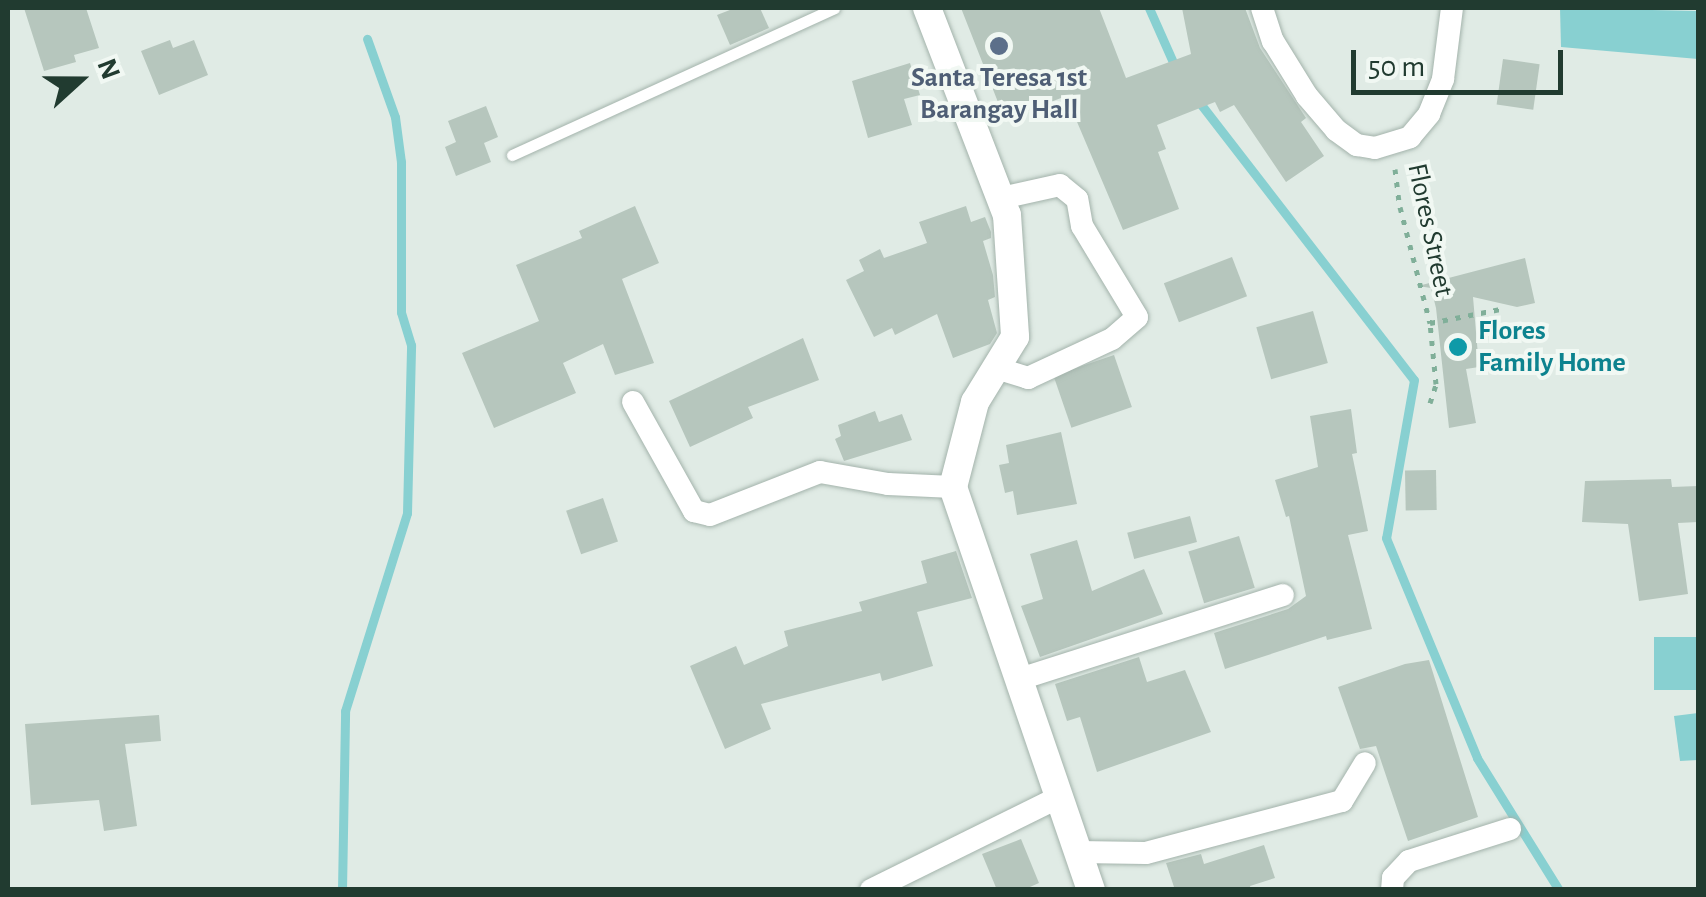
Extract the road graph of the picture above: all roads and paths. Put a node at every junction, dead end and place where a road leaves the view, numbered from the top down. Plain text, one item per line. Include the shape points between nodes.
1 (834, 8) edge
2 (927, 8) edge
3 (1262, 8) edge
4 (1452, 8) edge
5 (1392, 146) junction
6 (512, 155) dead end
7 (1001, 198) junction
8 (1506, 308) dead end
9 (1430, 323) junction
10 (996, 368) junction
11 (633, 402) dead end
12 (1430, 403) dead end
13 (953, 486) junction
14 (1283, 596) dead end
15 (1016, 680) junction
16 (1366, 763) dead end
17 (1058, 797) junction
18 (1510, 829) dead end
19 (1078, 852) junction
20 (872, 890) edge
21 (1091, 890) edge
22 (1392, 890) edge

1 - 6 lane
2 - 7 street
3 - 5 street via 1273,41 1336,130 1357,146
4 - 5 street via 1443,80 1429,114
5 - 9 path, Flores Street
7 - 10 street via 1015,337
7 - 10 street via 1060,185 1077,199 1082,226 1137,318 1112,339 1028,378
8 - 9 path, Flores Street
9 - 12 path, Flores Street via 1436,384
10 - 13 street via 974,402
11 - 13 street via 694,511 710,514 820,472
13 - 15 street
14 - 15 street
15 - 17 street
16 - 19 street via 1342,801 1146,853
17 - 19 street
17 - 20 street
18 - 22 street via 1409,861 1393,878
19 - 21 street

